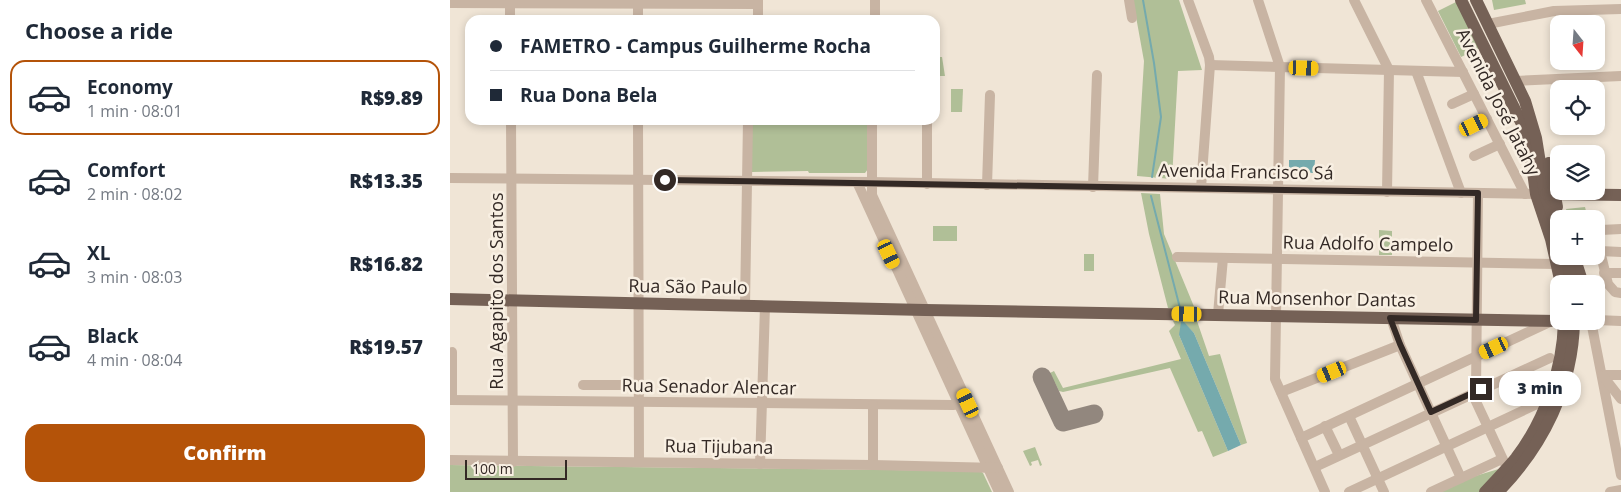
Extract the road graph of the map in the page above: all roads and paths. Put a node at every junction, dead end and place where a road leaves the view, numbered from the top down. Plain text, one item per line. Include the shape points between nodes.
1 (875, 0) edge
2 (1129, 0) edge
3 (1188, 0) edge
4 (1258, 0) edge
5 (1354, 0) edge
6 (1426, 0) edge
7 (1462, 0) edge
8 (1476, 0) edge
9 (510, 2) edge
10 (638, 2) edge
11 (758, 2) edge
12 (450, 3) edge
13 (1585, 4) edge
14 (1621, 9) edge
15 (510, 15) edge
16 (638, 15) edge
17 (758, 15) edge
18 (875, 15) edge
19 (1132, 18) dead end
20 (1488, 24) junction
21 (1210, 65) junction
22 (1280, 67) junction
23 (1389, 70) junction
24 (1416, 71) junction
25 (1463, 72) junction
26 (1097, 75) dead end
27 (1621, 76) edge
28 (1516, 81) junction
29 (1474, 94) junction
30 (990, 95) dead end
31 (1452, 104) dead end
32 (1487, 119) junction
33 (511, 125) edge
34 (638, 125) edge
35 (748, 125) edge
36 (872, 125) edge
37 (927, 125) edge
38 (1466, 130) dead end
39 (1500, 144) junction
40 (1474, 156) dead end
41 (450, 178) edge
42 (512, 179) junction
43 (638, 180) junction
44 (747, 181) junction
45 (857, 182) junction
46 (871, 182) junction
47 (927, 184) junction
48 (986, 185) junction
49 (1093, 187) junction
50 (1201, 188) junction
51 (1278, 189) junction
52 (1386, 192) junction
53 (1460, 193) junction
54 (1478, 193) junction
55 (1540, 194) junction
56 (1621, 195) edge
57 (1553, 210) edge
58 (1550, 216) edge
59 (1621, 229) edge
60 (1605, 230) edge
61 (1550, 235) edge
62 (1605, 251) edge
63 (1621, 252) edge
64 (1177, 257) dead end
65 (1223, 258) junction
66 (1277, 259) junction
67 (1550, 260) edge
68 (1477, 262) junction
69 (1566, 265) edge
70 (1602, 265) edge
71 (1604, 273) junction
72 (1621, 273) edge
73 (1573, 275) edge
74 (1621, 293) edge
75 (450, 300) edge
76 (513, 301) junction
77 (638, 303) junction
78 (745, 306) junction
79 (765, 306) junction
80 (920, 310) junction
81 (1218, 314) junction
82 (1276, 316) junction
83 (1390, 318) junction
84 (1476, 320) junction
85 (1605, 320) edge
86 (1550, 321) edge
87 (1621, 321) edge
88 (1550, 325) edge
89 (1559, 330) edge
90 (1573, 330) edge
91 (1592, 330) edge
92 (1400, 344) junction
93 (452, 352) dead end
94 (1476, 356) junction
95 (1550, 358) dead end
96 (1602, 375) junction
97 (1621, 375) edge
98 (1418, 384) junction
99 (583, 385) dead end
100 (639, 385) junction
101 (1281, 392) junction
102 (1474, 393) junction
103 (1621, 399) edge
104 (451, 400) edge
105 (513, 401) junction
106 (639, 402) junction
107 (761, 404) junction
108 (964, 404) junction
109 (1537, 404) dead end
110 (873, 405) junction
111 (1431, 412) junction
112 (1349, 416) junction
113 (1325, 426) junction
114 (1487, 427) junction
115 (1302, 438) junction
116 (1362, 444) junction
117 (1447, 447) junction
118 (1338, 456) junction
119 (450, 460) edge
120 (514, 462) junction
121 (639, 462) junction
122 (760, 464) junction
123 (1504, 464) junction
124 (873, 465) junction
125 (1315, 467) junction
126 (993, 468) junction
127 (1621, 475) edge
128 (1378, 478) junction
129 (1462, 478) junction
130 (1621, 490) edge
131 (1353, 491) edge
132 (998, 492) edge
133 (1009, 492) edge
134 (1325, 492) edge
135 (1384, 492) edge
136 (1431, 492) edge
137 (1484, 492) edge
138 (1498, 492) edge
139 (1610, 492) edge

1 - 18 street
2 - 19 street
3 - 21 street
4 - 22 street
5 - 23 street
6 - 25 street, Avenida José Jatahy
7 - 55 main road, Avenida José Jatahy via 1524,128
8 - 20 main road, Avenida José Jatahy
9 - 10 street
9 - 12 street
9 - 15 street
10 - 11 street
10 - 16 street
11 - 17 street
13 - 14 street
13 - 20 street
20 - 28 main road, Avenida José Jatahy
21 - 22 street
21 - 50 street
22 - 23 street
22 - 51 street
23 - 24 street
23 - 52 street
24 - 25 street
24 - 53 street
25 - 29 street, Avenida José Jatahy
26 - 49 street
27 - 28 street
28 - 55 main road, Avenida José Jatahy via 1543,132
29 - 31 street
29 - 32 street, Avenida José Jatahy
30 - 48 street
32 - 38 street
32 - 39 street, Avenida José Jatahy
33 - 42 street, Rua Agapito dos Santos
34 - 43 street
35 - 44 street
36 - 46 street
37 - 47 street
39 - 40 street
39 - 55 street, Avenida José Jatahy
41 - 42 street, Avenida Francisco Sá
42 - 43 street, Avenida Francisco Sá
42 - 76 street, Rua Agapito dos Santos
43 - 44 street, Avenida Francisco Sá
43 - 77 street
44 - 45 street, Avenida Francisco Sá
44 - 78 street
45 - 46 street, Avenida Francisco Sá
45 - 80 street
46 - 47 street, Avenida Francisco Sá
46 - 80 street via 872,195
47 - 48 street, Avenida Francisco Sá
48 - 49 street, Avenida Francisco Sá
49 - 50 street, Avenida Francisco Sá
50 - 51 street, Avenida Francisco Sá
51 - 52 street, Avenida Francisco Sá
51 - 66 street
52 - 53 street, Avenida Francisco Sá
53 - 54 street, Avenida Francisco Sá
54 - 55 street, Avenida Francisco Sá
54 - 68 street
55 - 56 main road, Avenida Francisco Sá
55 - 57 main road
55 - 58 main road, Avenida José Jatahy
55 - 61 main road, Avenida José Jatahy
59 - 60 street
62 - 63 street
64 - 65 street, Rua Adolfo Campelo
65 - 66 street, Rua Adolfo Campelo
65 - 81 street
66 - 68 street, Rua Adolfo Campelo
66 - 82 street
67 - 68 street, Rua Adolfo Campelo
68 - 84 street
69 - 73 main road, Avenida José Jatahy
70 - 71 street
71 - 72 street
71 - 74 street via 1610,289
75 - 76 main road, Rua São Paulo
76 - 77 main road, Rua São Paulo
76 - 105 street, Rua Agapito dos Santos
77 - 78 main road, Rua São Paulo
77 - 100 street
78 - 79 main road, Rua São Paulo
79 - 80 main road, Rua São Paulo
79 - 107 street
80 - 81 main road, Rua Monsenhor Dantas
80 - 108 street
81 - 82 main road, Rua Monsenhor Dantas
82 - 83 main road, Rua Monsenhor Dantas
82 - 101 street via 1275,378
83 - 84 main road, Rua Monsenhor Dantas
83 - 92 street
84 - 86 main road, Rua Monsenhor Dantas
84 - 94 street
85 - 87 street
88 - 94 street
89 - 123 main road via 1560,356 1550,394 1529,438
90 - 138 main road via 1568,368 1554,411 1528,459
91 - 96 street
92 - 98 street
92 - 101 street
93 - 104 street
94 - 98 street
94 - 102 street
95 - 102 street
96 - 97 street
96 - 103 street
96 - 127 street
98 - 111 street
98 - 112 street
99 - 100 street
100 - 106 street
101 - 115 street
102 - 111 street
102 - 114 street
104 - 105 street, Rua Senador Alencar
105 - 106 street, Rua Senador Alencar
105 - 120 street, Rua Agapito dos Santos
106 - 107 street, Rua Senador Alencar
106 - 121 street
107 - 110 street, Rua Senador Alencar
107 - 122 street
108 - 110 street, Rua Senador Alencar
108 - 126 street
109 - 114 street
110 - 124 street
111 - 116 street
111 - 117 street
112 - 113 street
112 - 116 street
113 - 115 street
113 - 118 street
114 - 117 street
114 - 123 street
115 - 125 street
116 - 118 street
116 - 128 street
117 - 128 street
117 - 129 street
118 - 125 street
119 - 120 street, Rua Tijubana
120 - 121 street, Rua Tijubana
121 - 122 street, Rua Tijubana
122 - 124 street, Rua Tijubana
123 - 129 street
123 - 137 main road
124 - 126 street, Rua Tijubana
125 - 134 street
126 - 132 street
126 - 133 street
128 - 131 street
128 - 135 street
129 - 136 street
130 - 139 street

